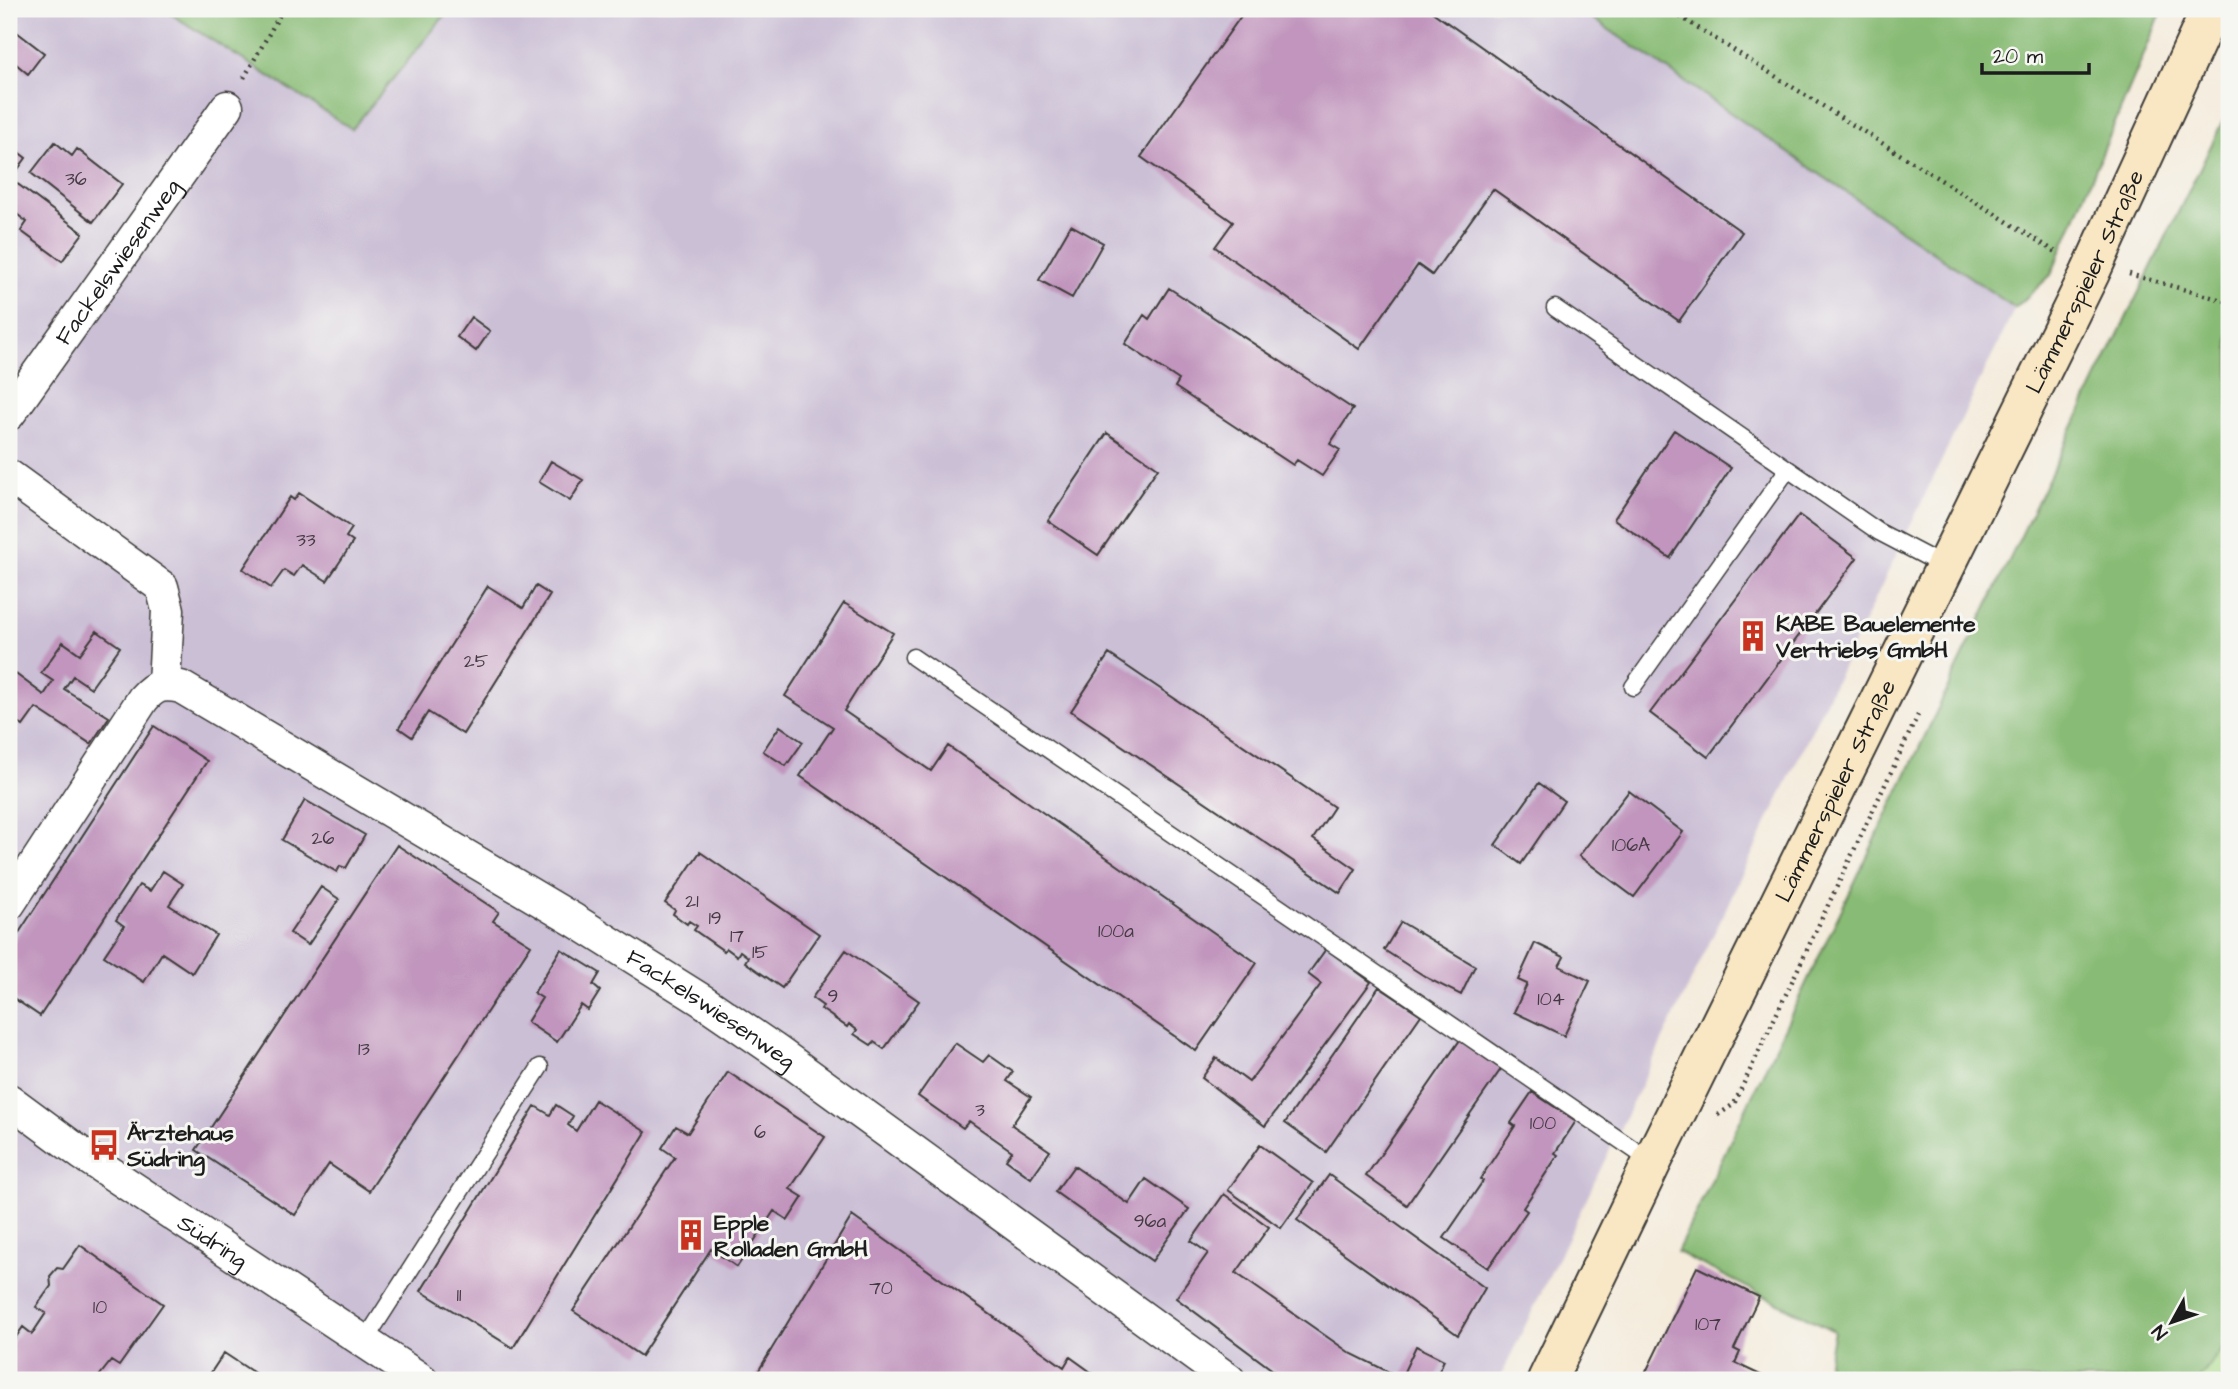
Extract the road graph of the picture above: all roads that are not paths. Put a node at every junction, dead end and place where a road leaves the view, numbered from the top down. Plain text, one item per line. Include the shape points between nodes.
1 (2211, 9) edge
2 (227, 107) road end
3 (1555, 308) dead end
4 (9, 414) edge
5 (1788, 469) junction
6 (9, 476) edge
7 (1946, 567) junction
8 (913, 657) dead end
9 (164, 684) junction
10 (1633, 687) dead end
11 (9, 904) edge
12 (540, 1067) dead end
13 (9, 1100) edge
14 (1652, 1162) junction
15 (364, 1342) junction
16 (422, 1380) edge
17 (1229, 1380) edge
18 (1547, 1380) edge

1 - 7 main road, Lämmerspieler Straße via 2090,273
2 - 4 street, Fackelswiesenweg
3 - 5 lane
5 - 7 lane via 1879,532
5 - 10 lane
6 - 9 street via 162,587 168,610
7 - 14 main road, Lämmerspieler Straße
8 - 14 lane
9 - 11 street via 143,699
9 - 17 street, Fackelswiesenweg via 204,699 703,1001
12 - 15 lane
13 - 15 street, Südring via 82,1154
14 - 18 main road, Lämmerspieler Straße
15 - 16 street, Südring

